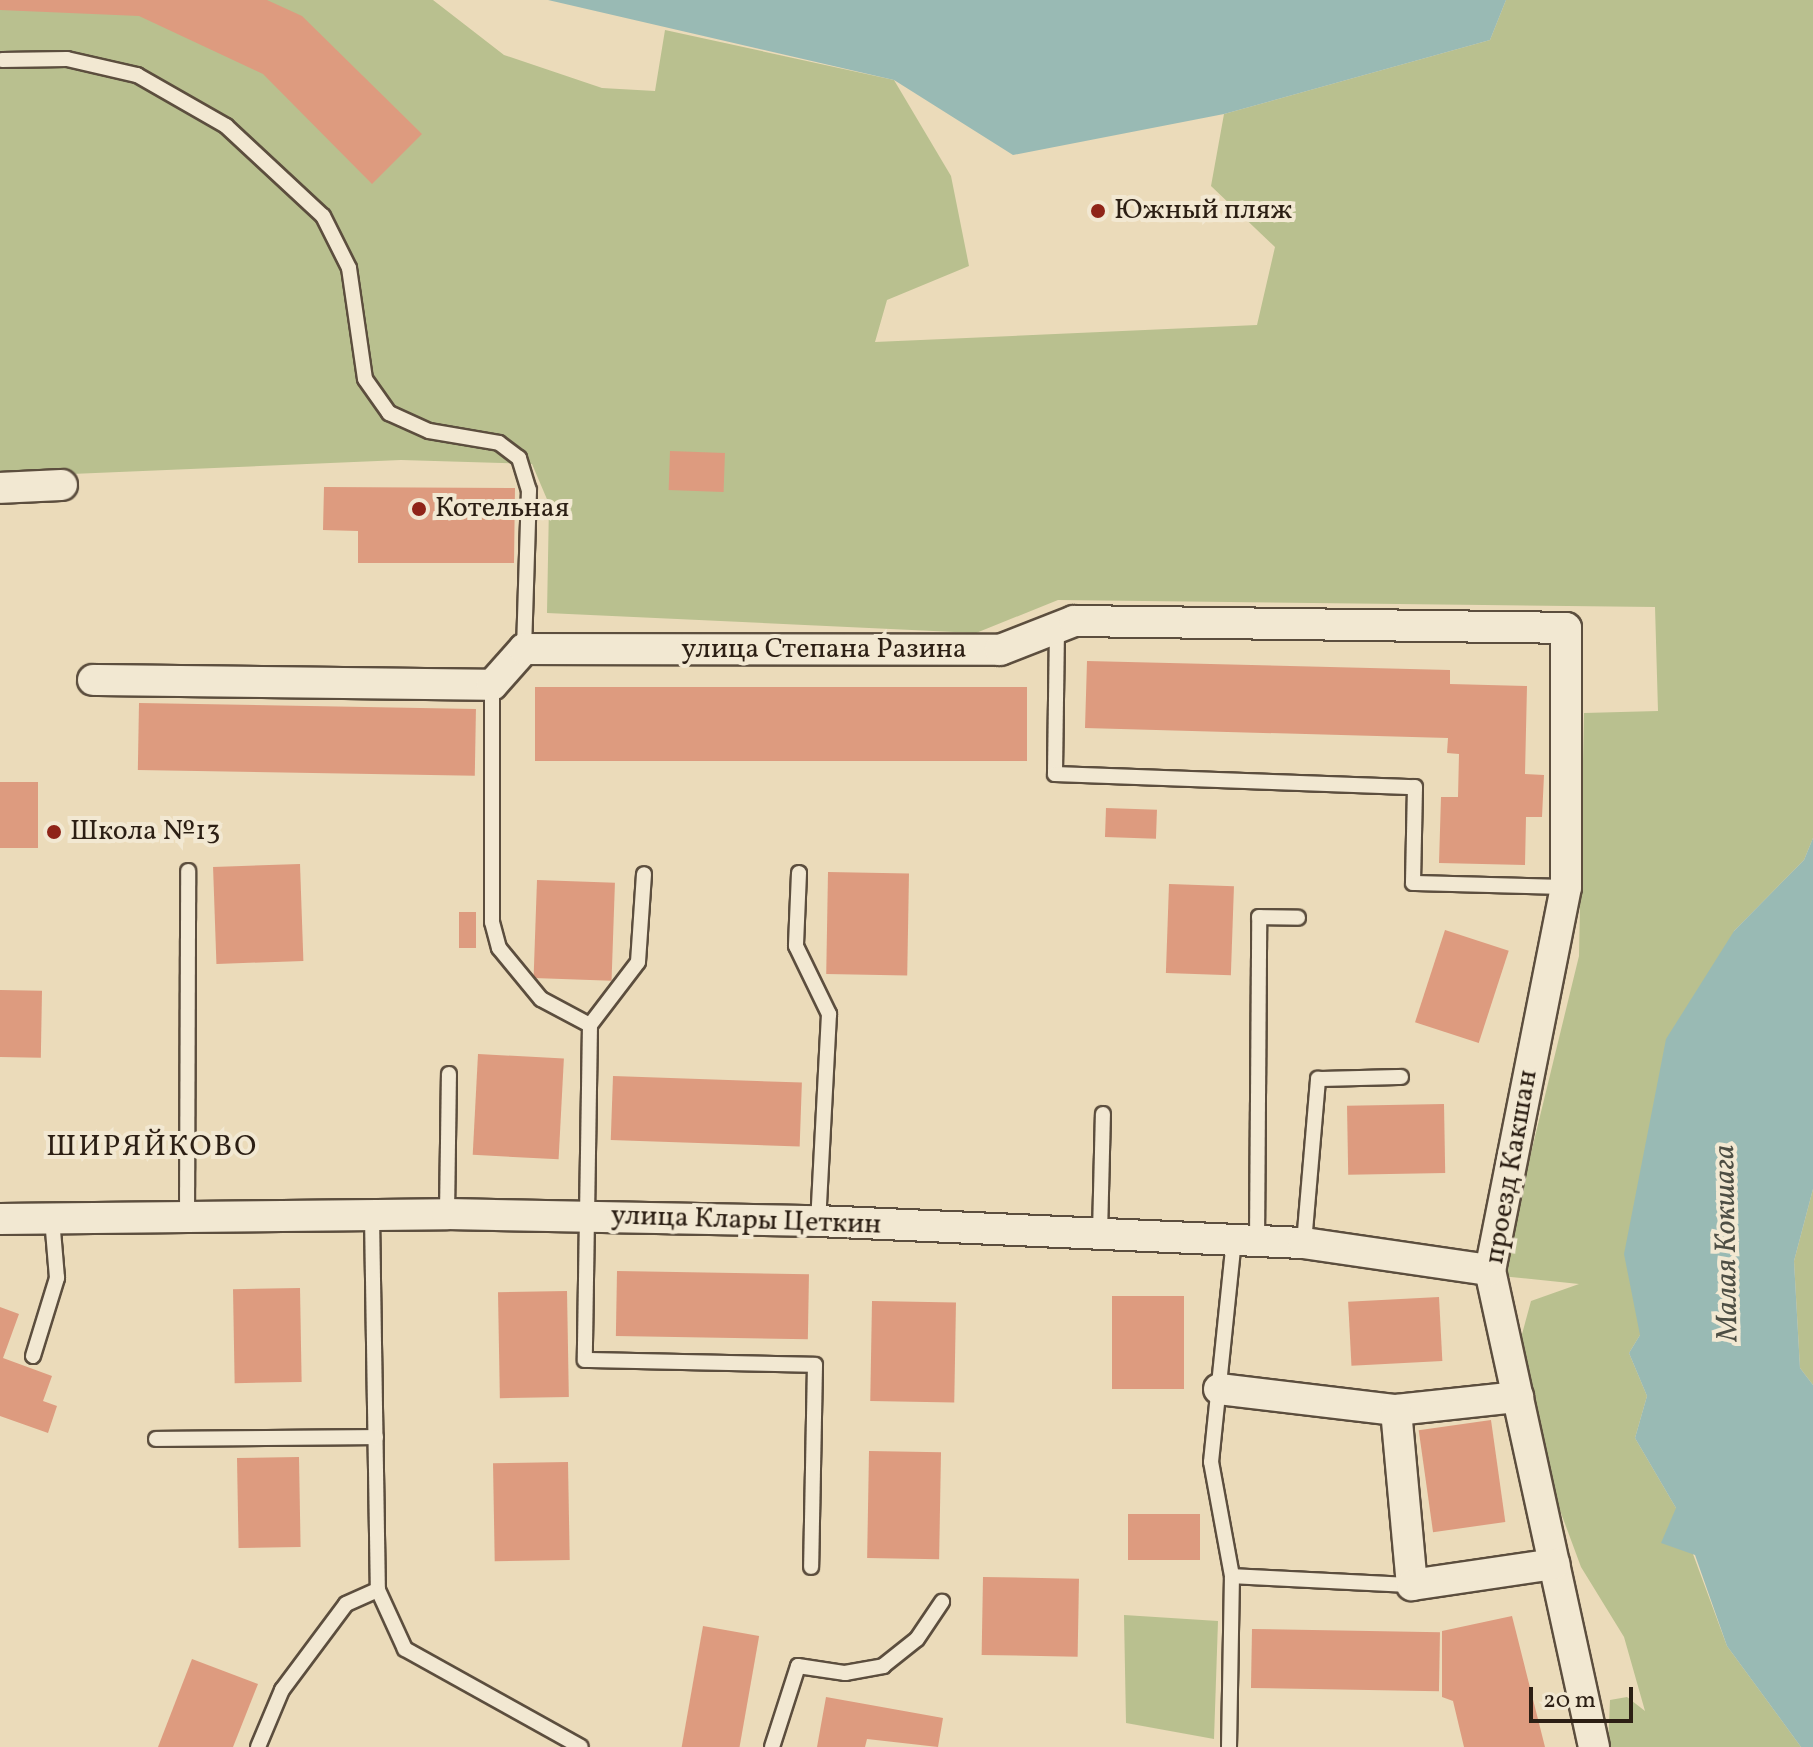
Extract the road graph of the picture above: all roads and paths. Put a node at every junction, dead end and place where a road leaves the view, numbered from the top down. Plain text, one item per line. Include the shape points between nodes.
1 (2, 60) edge
2 (62, 485) dead end
3 (0, 488) edge
4 (1057, 628) junction
5 (1566, 628) joint
6 (524, 649) junction
7 (93, 680) dead end
8 (492, 685) junction
9 (188, 871) dead end
10 (799, 873) dead end
11 (644, 874) dead end
12 (1566, 887) junction
13 (1298, 918) dead end
14 (590, 1025) junction
15 (449, 1074) dead end
16 (1401, 1077) dead end
17 (1103, 1114) dead end
18 (447, 1214) junction
19 (372, 1216) junction
20 (187, 1217) junction
21 (589, 1217) junction
22 (52, 1218) junction
23 (0, 1219) edge
24 (818, 1221) junction
25 (1100, 1234) junction
26 (1245, 1241) junction
27 (1304, 1243) junction
28 (1490, 1270) junction
29 (33, 1356) dead end
30 (1219, 1389) junction
31 (1518, 1397) junction
32 (1396, 1410) junction
33 (376, 1437) junction
34 (156, 1439) dead end
35 (1554, 1564) junction
36 (811, 1567) dead end
37 (1232, 1576) junction
38 (1412, 1585) junction
39 (378, 1590) junction
40 (942, 1602) dead end
41 (571, 1744) edge
42 (258, 1747) edge
43 (772, 1747) edge
44 (1229, 1747) edge
45 (1594, 1747) edge

1 - 6 lane via 67,59 137,75 226,126 323,216 349,268 365,379 389,413 429,431 499,443 519,458 529,490
2 - 3 street
4 - 5 street, улица Степана Разина via 1074,621
4 - 6 street, улица Степана Разина via 1000,650
4 - 12 lane via 1055,774 1415,787 1413,883
5 - 12 street, проезд Какшан
6 - 8 street
7 - 8 street
8 - 14 lane via 492,922 499,948 541,999
9 - 20 lane
10 - 24 lane via 796,946 829,1014
11 - 14 lane via 638,962
12 - 28 street, проезд Какшан
13 - 26 lane via 1259,917
14 - 21 lane
15 - 18 lane
16 - 27 lane via 1318,1079
17 - 25 lane
18 - 19 street, улица Клары Цеткин
18 - 21 street, улица Клары Цеткин
19 - 20 street, улица Клары Цеткин
19 - 33 lane
20 - 22 street, улица Клары Цеткин
21 - 24 street, улица Клары Цеткин
21 - 36 lane via 585,1360 815,1365
22 - 23 street, улица Клары Цеткин
22 - 29 lane via 57,1278
24 - 25 street, улица Клары Цеткин
25 - 26 street, улица Клары Цеткин
26 - 27 street, улица Клары Цеткин
26 - 30 lane
27 - 28 street, улица Клары Цеткин
28 - 31 street, проезд Какшан
30 - 32 street
30 - 37 lane via 1211,1462
31 - 32 street
31 - 35 street, проезд Какшан
32 - 38 street
33 - 34 lane
33 - 39 lane
35 - 38 street
35 - 45 street, проезд Какшан
37 - 38 lane
37 - 44 lane
39 - 41 lane via 405,1649
39 - 42 lane via 346,1604 282,1690
40 - 43 lane via 917,1639 883,1666 845,1673 798,1666

